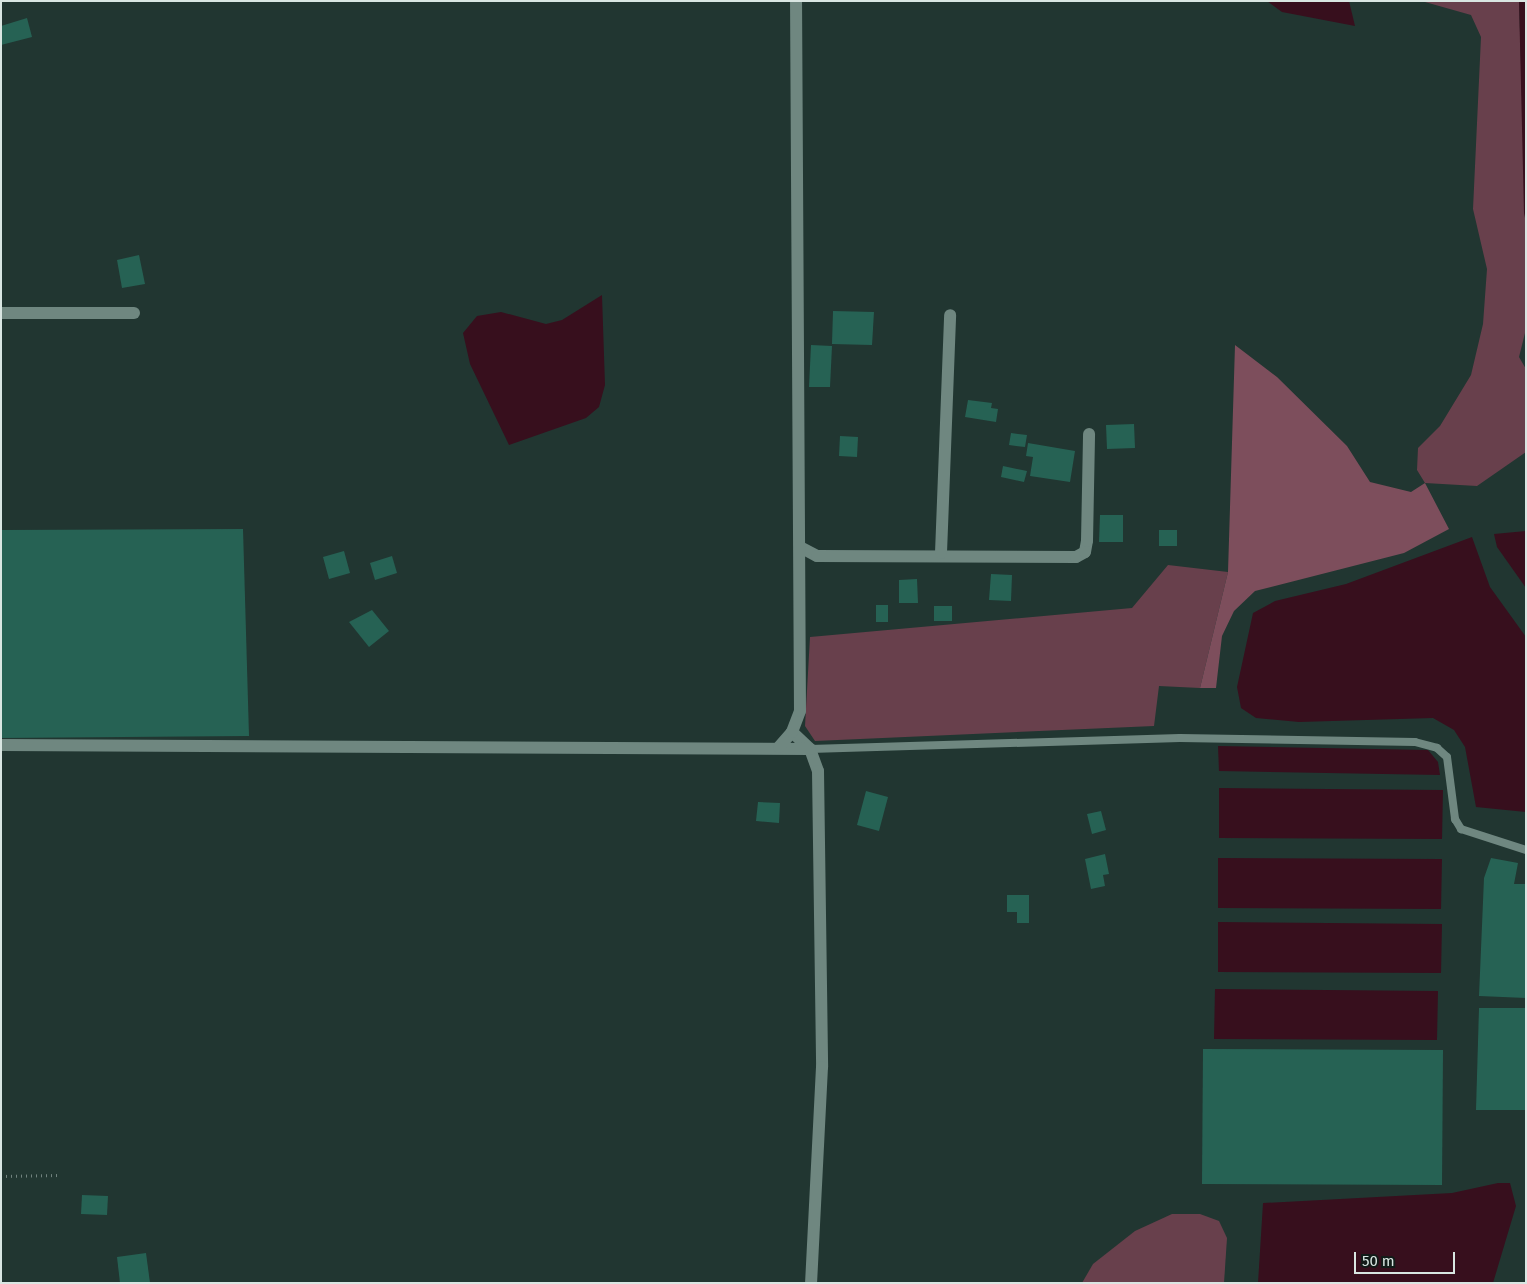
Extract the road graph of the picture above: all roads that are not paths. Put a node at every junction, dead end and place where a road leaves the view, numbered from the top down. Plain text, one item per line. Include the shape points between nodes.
1 (796, 1) edge
2 (1, 313) edge
3 (134, 313) dead end
4 (950, 315) dead end
5 (1089, 434) dead end
6 (800, 547) junction
7 (942, 553) junction
8 (817, 556) junction
9 (800, 576) junction
10 (792, 732) junction
11 (1, 745) edge
12 (779, 747) junction
13 (810, 749) junction
14 (1526, 850) edge
15 (811, 1283) edge

1 - 6 street
2 - 3 street
4 - 7 street
5 - 7 street via 1085,552 1064,557
6 - 8 street
6 - 9 street
7 - 8 street
8 - 9 street
9 - 10 street via 800,711
10 - 12 street
10 - 13 street
11 - 12 street
12 - 13 street
13 - 14 lane via 1180,738 1415,742 1437,748 1447,757 1455,819 1461,829
13 - 15 street via 818,771 822,1067

